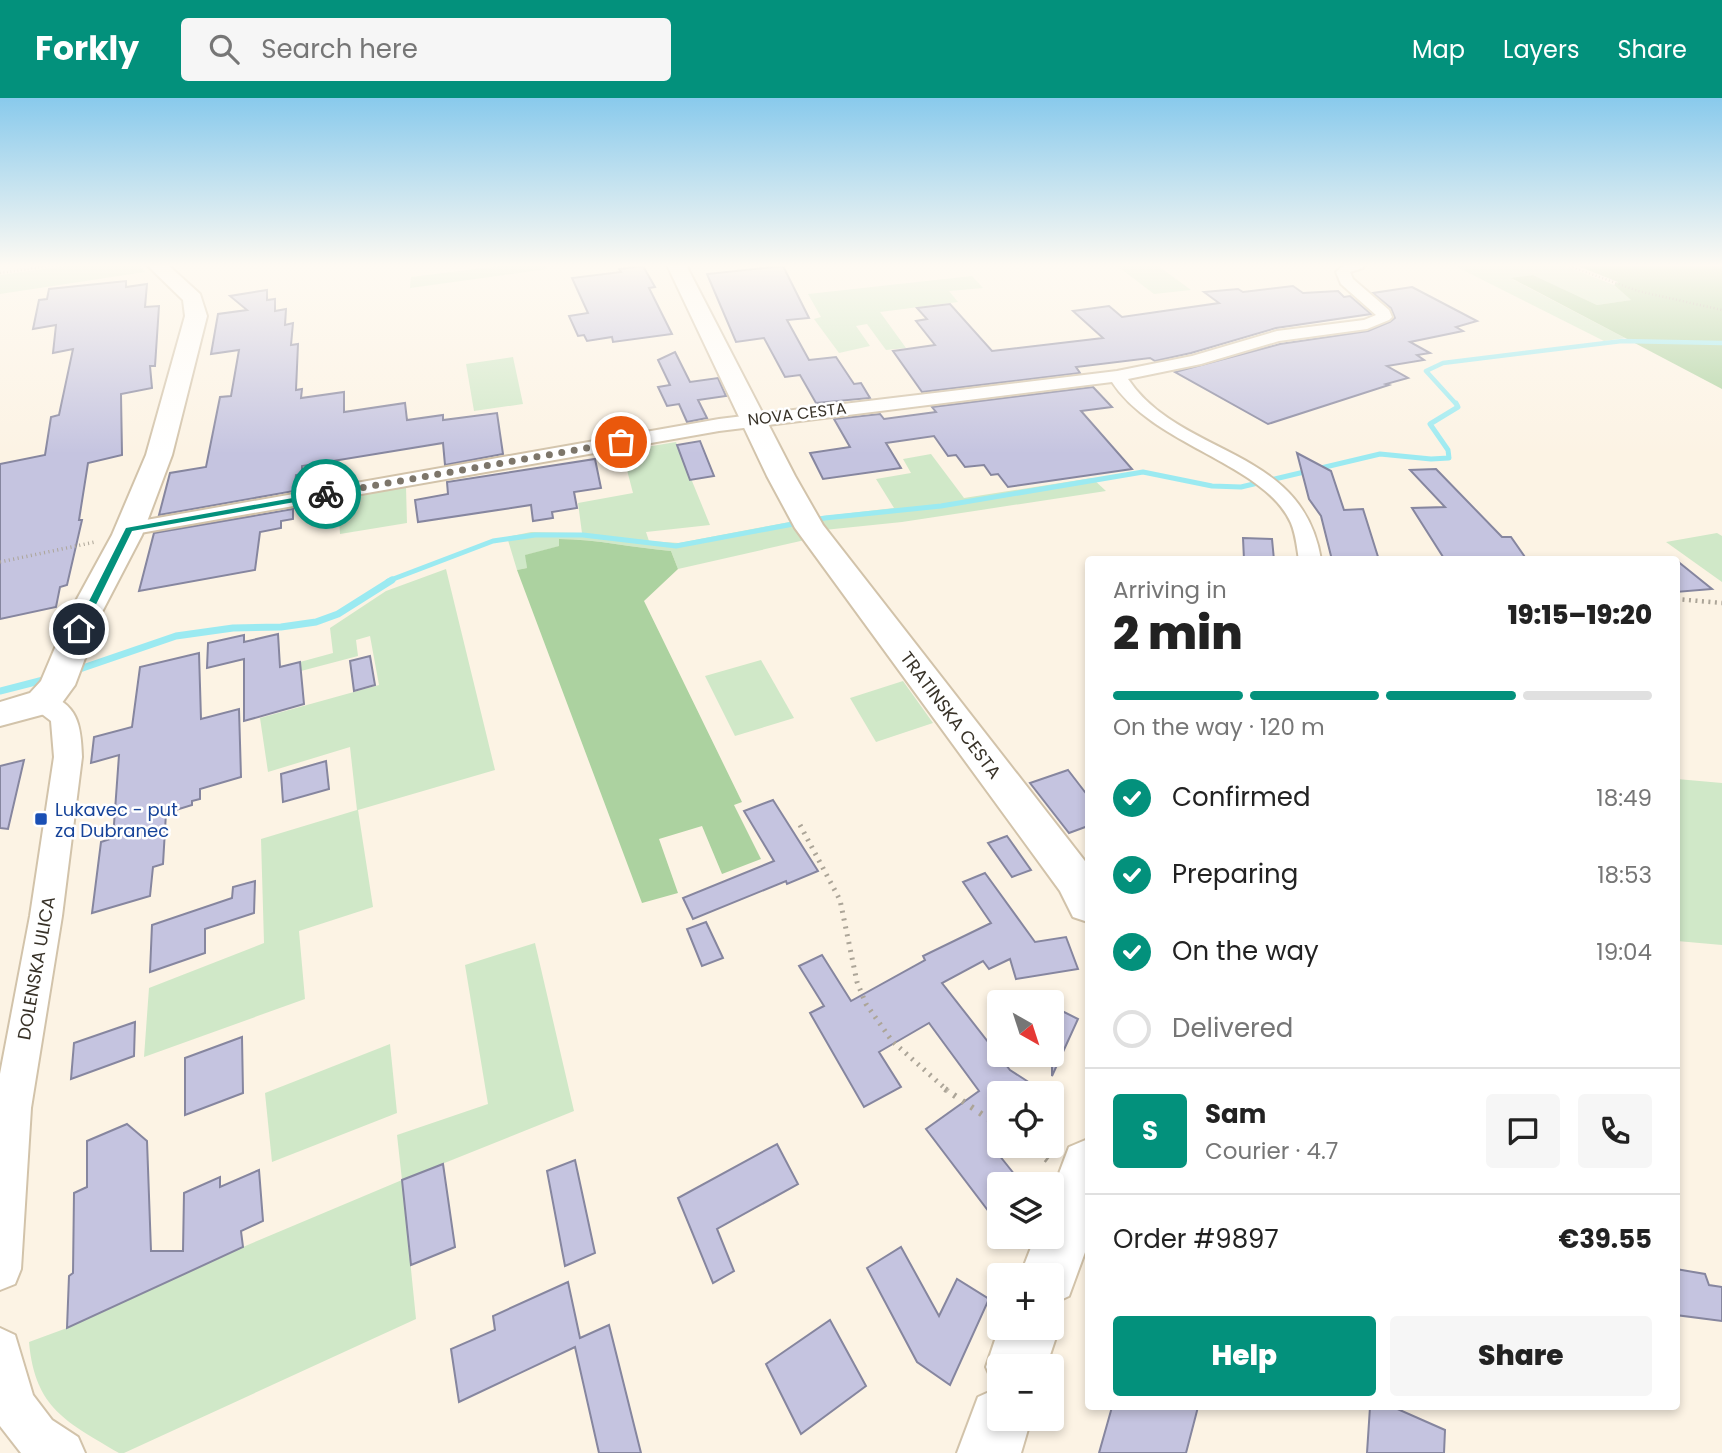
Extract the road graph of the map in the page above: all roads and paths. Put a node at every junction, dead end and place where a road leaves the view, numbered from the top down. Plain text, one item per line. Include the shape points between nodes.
1 (193, 328) edge
2 (708, 328) edge
3 (1329, 328) edge
4 (1117, 376) junction
5 (754, 419) junction
6 (128, 532) junction
7 (1309, 556) edge
8 (0, 562) edge
9 (1680, 599) edge
10 (1722, 603) edge
11 (54, 685) junction
12 (0, 714) edge
13 (800, 825) dead end
14 (1085, 898) edge
15 (987, 1118) edge
16 (1085, 1174) edge
17 (1054, 1263) edge
18 (0, 1269) edge
19 (0, 1350) edge
20 (996, 1431) edge
21 (57, 1452) edge
22 (989, 1453) edge

1 - 6 main road via 159,455
2 - 5 main road, TRATINSKA CESTA
3 - 4 street, NOVA CESTA via 1277,336
4 - 5 street, NOVA CESTA
4 - 7 street via 1142,407 1263,482 1292,506 1301,520
5 - 6 street, NOVA CESTA
5 - 14 main road, TRATINSKA CESTA via 806,521
6 - 8 path
6 - 11 main road
9 - 10 path
11 - 12 main road
11 - 18 street, DOLENSKA ULICA via 64,717 68,757 12,1108
13 - 15 path via 844,911 855,979 865,1004 902,1051 944,1091
16 - 17 main road
19 - 21 street via 6,1386 19,1417 42,1443
20 - 22 main road

